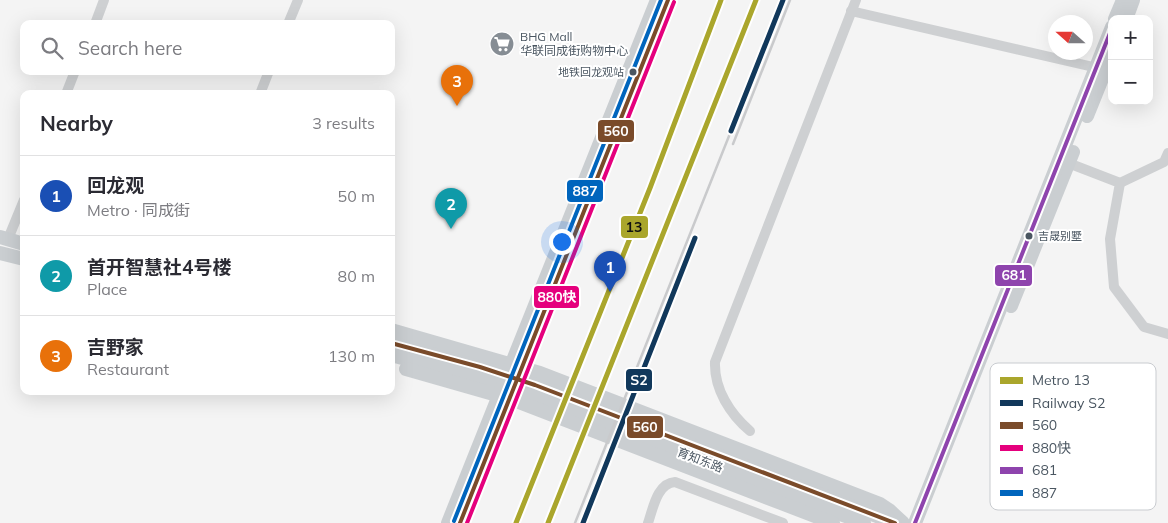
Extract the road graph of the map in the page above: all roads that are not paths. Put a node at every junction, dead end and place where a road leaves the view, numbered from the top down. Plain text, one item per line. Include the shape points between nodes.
1 (104, 0) edge
2 (298, 0) edge
3 (659, 0) edge
4 (856, 0) edge
5 (1123, 0) edge
6 (1133, 0) edge
7 (852, 11) junction
8 (1117, 15) edge
9 (1127, 15) edge
10 (96, 20) edge
11 (290, 20) edge
12 (1108, 41) edge
13 (1108, 59) edge
14 (1100, 69) junction
15 (74, 75) edge
16 (267, 75) edge
17 (68, 90) edge
18 (262, 90) edge
19 (1168, 153) edge
20 (1064, 161) junction
21 (1120, 183) junction
22 (20, 208) edge
23 (4, 238) edge
24 (20, 243) edge
25 (1, 257) edge
26 (20, 259) edge
27 (395, 331) edge
28 (1168, 334) edge
29 (395, 344) edge
30 (395, 356) edge
31 (395, 366) edge
32 (498, 413) junction
33 (750, 431) dead end
34 (448, 523) edge
35 (460, 523) edge
36 (648, 523) edge
37 (783, 523) edge
38 (833, 523) edge
39 (864, 523) edge
40 (895, 523) edge
41 (903, 523) edge
42 (915, 523) edge
43 (925, 523) edge

1 - 10 street
2 - 11 street
3 - 32 main road
4 - 7 street
5 - 8 main road
6 - 9 main road
7 - 14 street
7 - 33 street via 715,362 725,402
12 - 14 main road
13 - 14 main road
14 - 20 main road
15 - 17 street
16 - 18 street
19 - 21 street via 1164,162
20 - 21 street
20 - 42 main road
20 - 43 main road
21 - 28 street via 1110,239 1114,287 1144,327
22 - 23 street
23 - 24 main road
25 - 26 main road
27 - 41 main road via 540,373 880,504
29 - 40 main road, 育知东路 via 535,385
30 - 39 main road, 育知东路 via 514,390
31 - 38 main road via 511,399
32 - 34 main road
32 - 35 main road
36 - 37 street via 663,486 668,482

